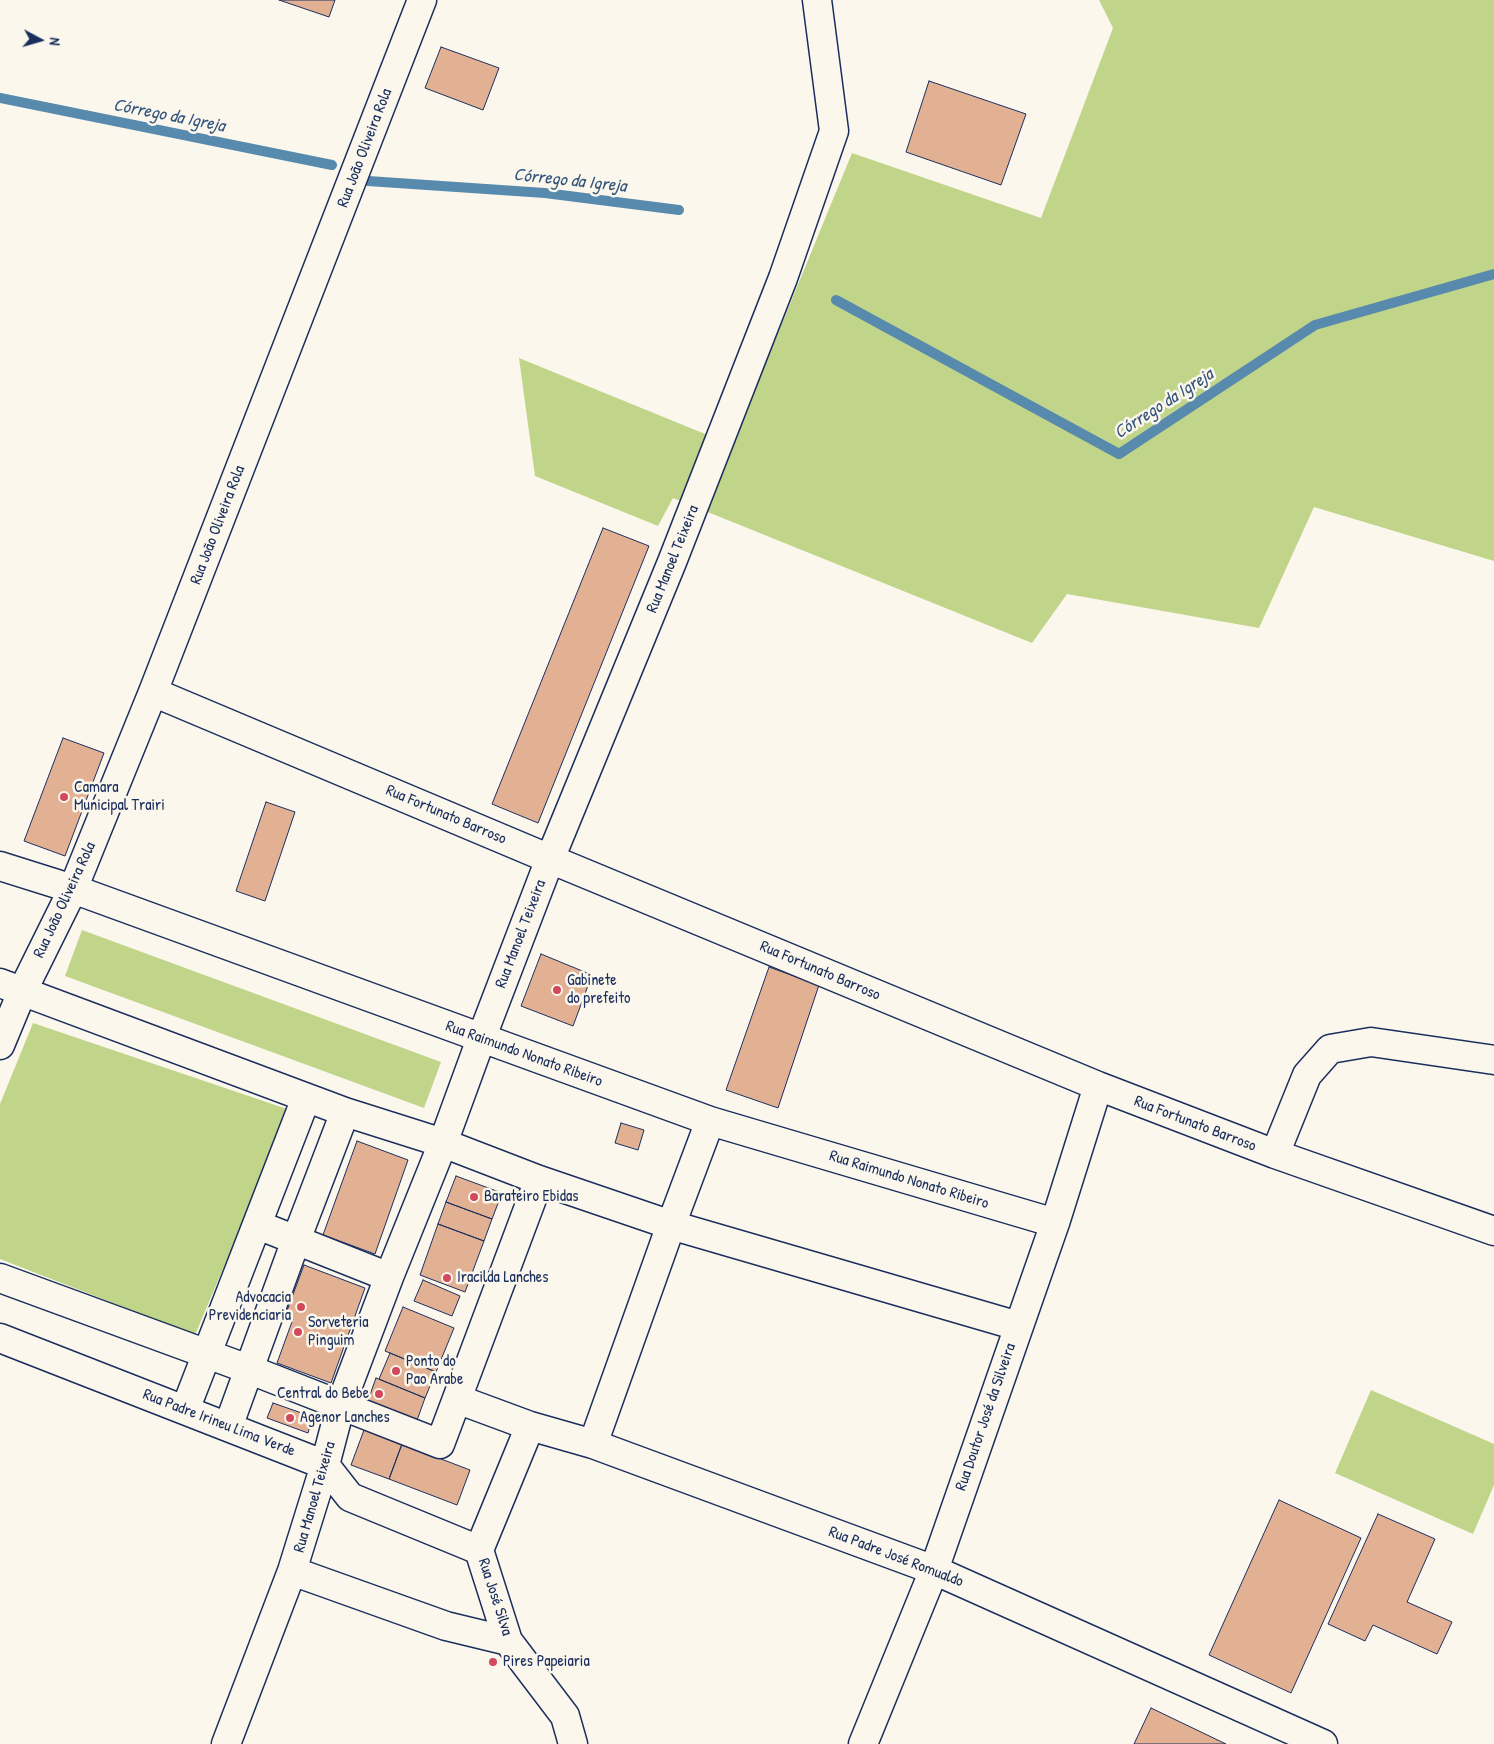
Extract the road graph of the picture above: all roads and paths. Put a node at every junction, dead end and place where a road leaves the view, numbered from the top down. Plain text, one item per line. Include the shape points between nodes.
1 (422, 0) edge
2 (817, 0) edge
3 (153, 692) junction
4 (550, 859) junction
5 (0, 866) edge
6 (72, 889) junction
7 (11, 987) edge
8 (481, 1039) junction
9 (0, 1045) edge
10 (1494, 1060) edge
11 (1098, 1086) junction
12 (306, 1098) junction
13 (345, 1112) junction
14 (710, 1121) junction
15 (443, 1143) junction
16 (1275, 1154) junction
17 (539, 1180) junction
18 (1055, 1223) junction
19 (258, 1225) junction
20 (671, 1225) junction
21 (1494, 1231) edge
22 (296, 1240) junction
23 (389, 1277) junction
24 (0, 1278) edge
25 (1018, 1326) junction
26 (0, 1338) edge
27 (208, 1355) junction
28 (248, 1369) junction
29 (457, 1399) junction
30 (341, 1404) junction
31 (185, 1410) junction
32 (530, 1426) junction
33 (228, 1427) junction
34 (593, 1444) junction
35 (325, 1464) junction
36 (479, 1550) junction
37 (934, 1570) junction
38 (292, 1572) junction
39 (508, 1641) junction
40 (226, 1744) edge
41 (573, 1744) edge
42 (863, 1744) edge
43 (1324, 1744) edge

1 - 3 street, Rua João Oliveira Rola
2 - 4 street, Rua Manoel Teixeira via 834,130 783,278 672,562
3 - 4 street, Rua Fortunato Barroso
3 - 6 street, Rua João Oliveira Rola
4 - 8 street, Rua Manoel Teixeira
4 - 11 street, Rua Fortunato Barroso
5 - 6 street, Rua Raimundo Nonato Ribeiro
6 - 7 street, Rua João Oliveira Rola
6 - 8 street, Rua Raimundo Nonato Ribeiro
7 - 9 street, Rua João Oliveira Rola
7 - 12 street
8 - 14 street, Rua Raimundo Nonato Ribeiro
8 - 15 street, Rua Manoel Teixeira
10 - 16 street via 1371,1042 1330,1049 1307,1075
11 - 16 street, Rua Fortunato Barroso
11 - 18 street, Rua Doutor José da Silveira
12 - 13 street
12 - 19 street
13 - 15 street
13 - 22 street
14 - 18 street, Rua Raimundo Nonato Ribeiro
14 - 20 street
15 - 17 street
15 - 23 street, Rua Manoel Teixeira
16 - 21 street, Rua Fortunato Barroso
17 - 20 street
17 - 29 street
18 - 25 street, Rua Doutor José da Silveira
19 - 22 street
19 - 27 street
20 - 25 street
20 - 34 street
22 - 23 street
22 - 28 street
23 - 30 street, Rua Manoel Teixeira
24 - 27 street
25 - 37 street, Rua Doutor José da Silveira
26 - 31 street, Rua Padre Irineu Lima Verde
27 - 28 street
27 - 31 street
28 - 30 street
28 - 33 street
29 - 30 street via 440,1444
29 - 32 street, Rua Padre José Romualdo
30 - 35 street, Rua Manoel Teixeira
31 - 33 street, Rua Padre Irineu Lima Verde
32 - 34 street, Rua Padre José Romualdo
32 - 36 street
33 - 35 street, Rua Padre Irineu Lima Verde
34 - 37 street, Rua Padre José Romualdo
35 - 36 street via 350,1497
35 - 38 street, Rua Manoel Teixeira
36 - 39 street, Rua José Silva
37 - 42 street, Rua Doutor José da Silveira
37 - 43 street, Rua Padre José Romualdo
38 - 39 street via 446,1626
38 - 40 street, Rua Manoel Teixeira
39 - 41 street, Rua José Silva via 565,1716

